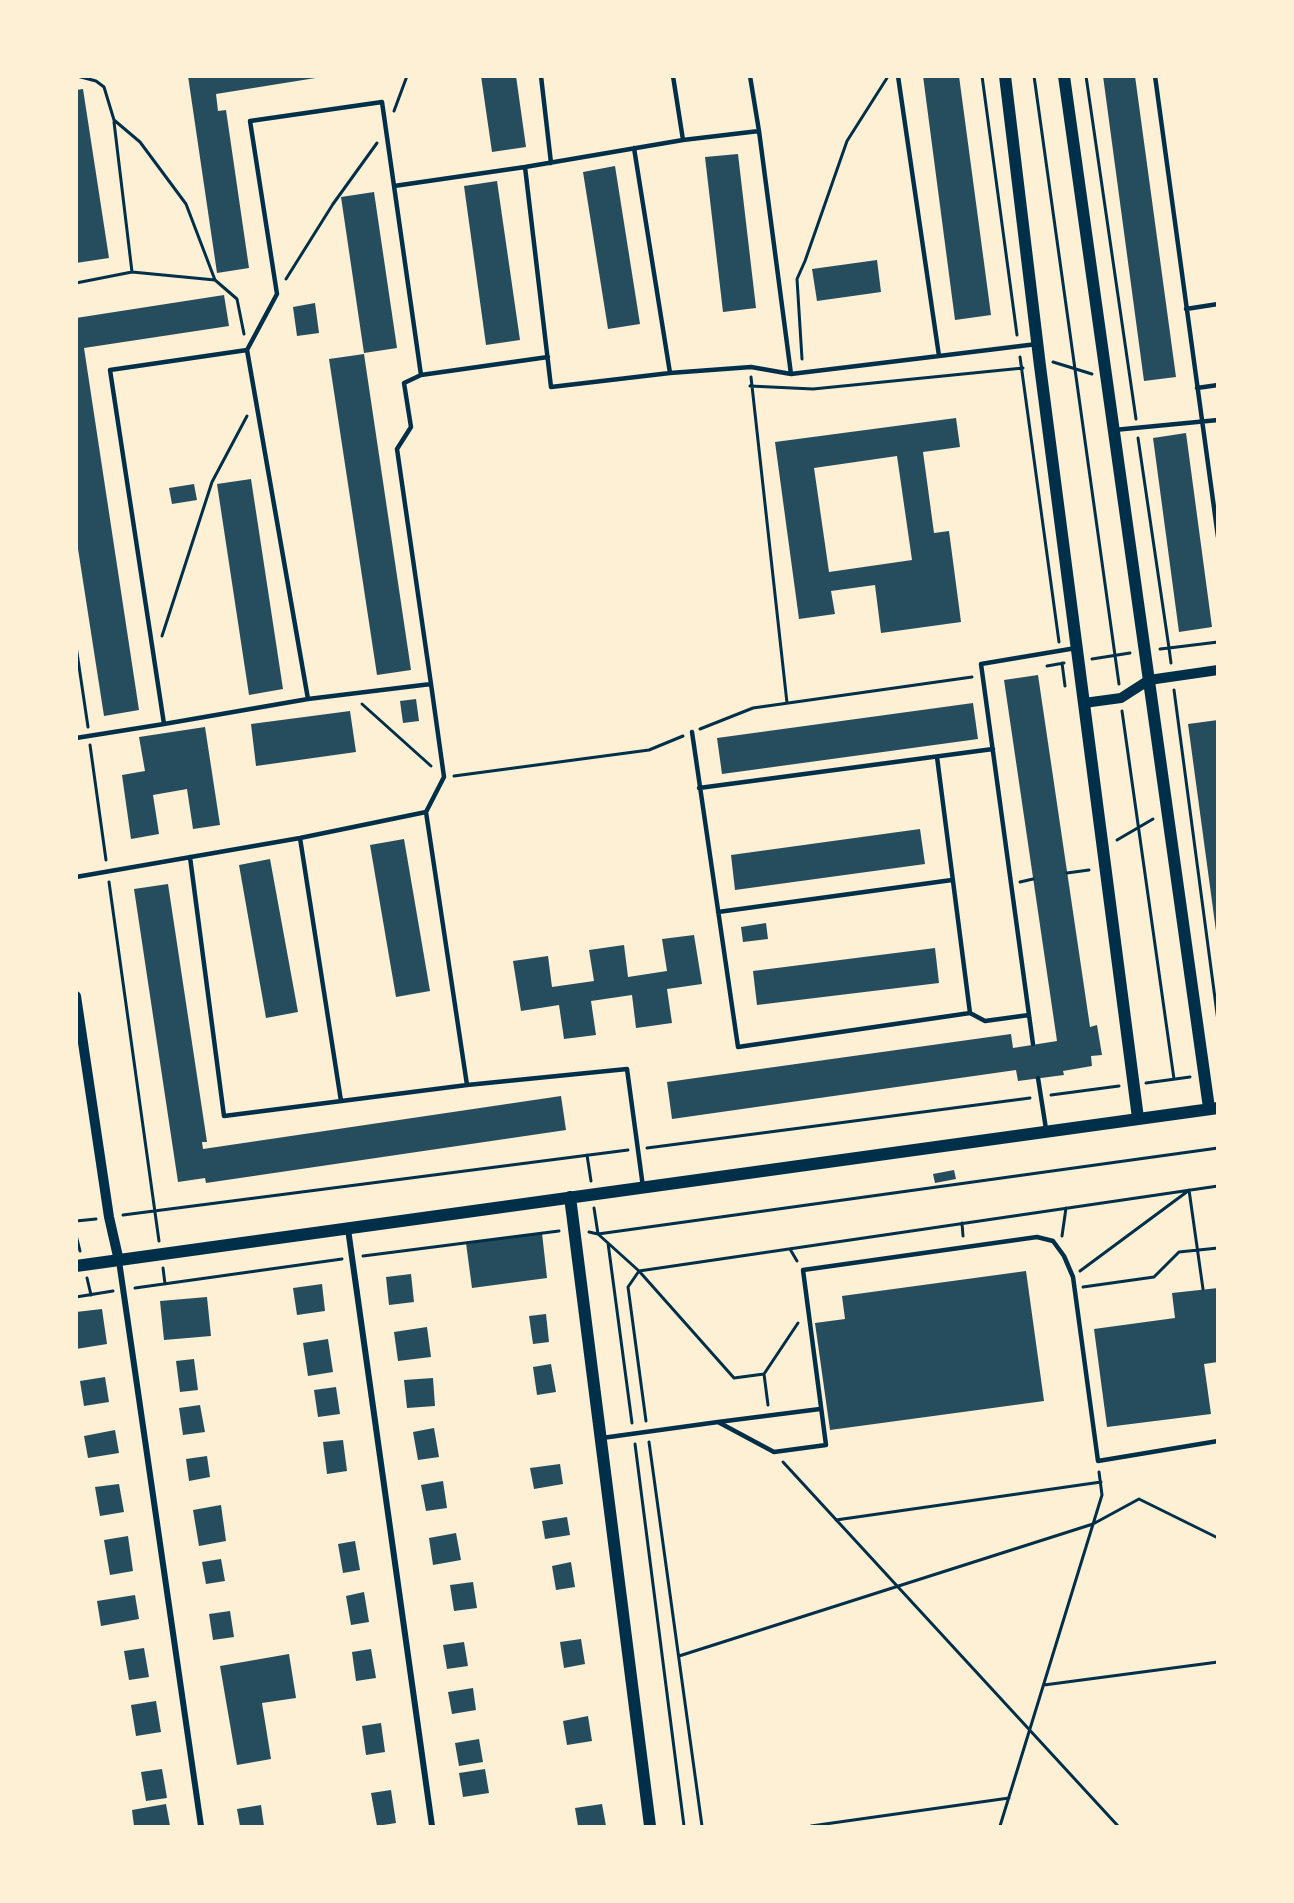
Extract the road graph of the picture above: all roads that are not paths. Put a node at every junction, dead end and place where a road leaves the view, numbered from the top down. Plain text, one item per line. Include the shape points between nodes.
1 (541, 76) edge
2 (673, 76) edge
3 (750, 76) edge
4 (898, 76) edge
5 (1005, 76) edge
6 (1064, 76) edge
7 (1155, 76) edge
8 (759, 131) junction
9 (682, 140) junction
10 (634, 148) junction
11 (551, 163) junction
12 (525, 167) junction
13 (394, 186) junction
14 (1218, 304) edge
15 (1186, 309) junction
16 (1037, 344) junction
17 (247, 350) junction
18 (939, 356) junction
19 (548, 357) junction
20 (670, 373) junction
21 (791, 374) junction
22 (421, 375) junction
23 (1218, 385) edge
24 (1197, 388) junction
25 (1218, 420) edge
26 (1201, 422) junction
27 (1114, 430) junction
28 (1218, 537) edge
29 (1077, 648) junction
30 (1218, 670) edge
31 (1149, 680) junction
32 (431, 684) junction
33 (308, 699) junction
34 (1084, 703) junction
35 (164, 724) junction
36 (692, 732) road end
37 (76, 738) edge
38 (993, 749) junction
39 (937, 757) junction
40 (699, 788) junction
41 (426, 812) junction
42 (300, 838) junction
43 (190, 857) junction
44 (76, 877) edge
45 (952, 880) junction
46 (718, 912) junction
47 (76, 996) edge
48 (970, 1013) junction
49 (1029, 1015) junction
50 (1033, 1044) dead end
51 (1038, 1078) dead end
52 (467, 1085) junction
53 (341, 1101) junction
54 (1214, 1108) edge
55 (1138, 1118) junction
56 (1046, 1131) junction
57 (643, 1187) junction
58 (570, 1197) junction
59 (348, 1229) junction
60 (119, 1261) junction
61 (76, 1266) edge
62 (820, 1409) junction
63 (718, 1422) junction
64 (602, 1438) junction
65 (1218, 1441) edge
66 (201, 1827) edge
67 (432, 1827) edge
68 (650, 1827) edge

1 - 11 lane
2 - 9 lane
3 - 8 lane
4 - 18 lane
5 - 16 main road
6 - 27 main road
7 - 15 lane
8 - 9 lane
8 - 21 lane
9 - 10 lane
10 - 11 lane
10 - 20 lane
11 - 12 lane
12 - 13 lane
12 - 19 lane
13 - 17 lane via 382,102 250,121 277,294
13 - 22 lane
14 - 15 lane
15 - 24 lane
16 - 18 lane
16 - 29 main road
17 - 33 lane
17 - 35 lane via 110,370
18 - 21 lane
19 - 20 lane via 551,387
19 - 22 lane
20 - 21 lane via 751,367
22 - 32 lane via 404,383 411,427 397,449
23 - 24 lane
24 - 26 lane
25 - 26 lane
26 - 27 lane
26 - 28 lane
27 - 31 main road
29 - 34 main road
29 - 38 lane via 981,664
30 - 31 street
31 - 34 street via 1121,698
31 - 54 main road
32 - 33 lane
32 - 41 lane via 444,777
33 - 35 lane
34 - 55 main road
35 - 37 lane
36 - 40 lane
38 - 39 lane
38 - 49 lane
39 - 40 lane
39 - 45 lane
40 - 46 lane
41 - 42 lane
41 - 52 lane
42 - 43 lane
42 - 53 lane
43 - 44 lane
43 - 53 lane via 224,1116
45 - 46 lane
45 - 48 lane
46 - 48 lane via 738,1047
47 - 60 street
48 - 49 lane via 985,1021
49 - 50 lane
51 - 56 lane
52 - 53 lane
52 - 57 lane via 627,1069
54 - 55 main road
55 - 56 main road
56 - 57 main road
57 - 58 main road
58 - 59 main road
58 - 64 main road
59 - 60 main road
59 - 67 street
60 - 61 main road
60 - 66 street
62 - 63 lane
62 - 63 lane via 826,1445 774,1452
62 - 65 lane via 803,1270 1037,1237 1053,1241 1073,1277 1098,1461
63 - 64 lane
64 - 68 main road

